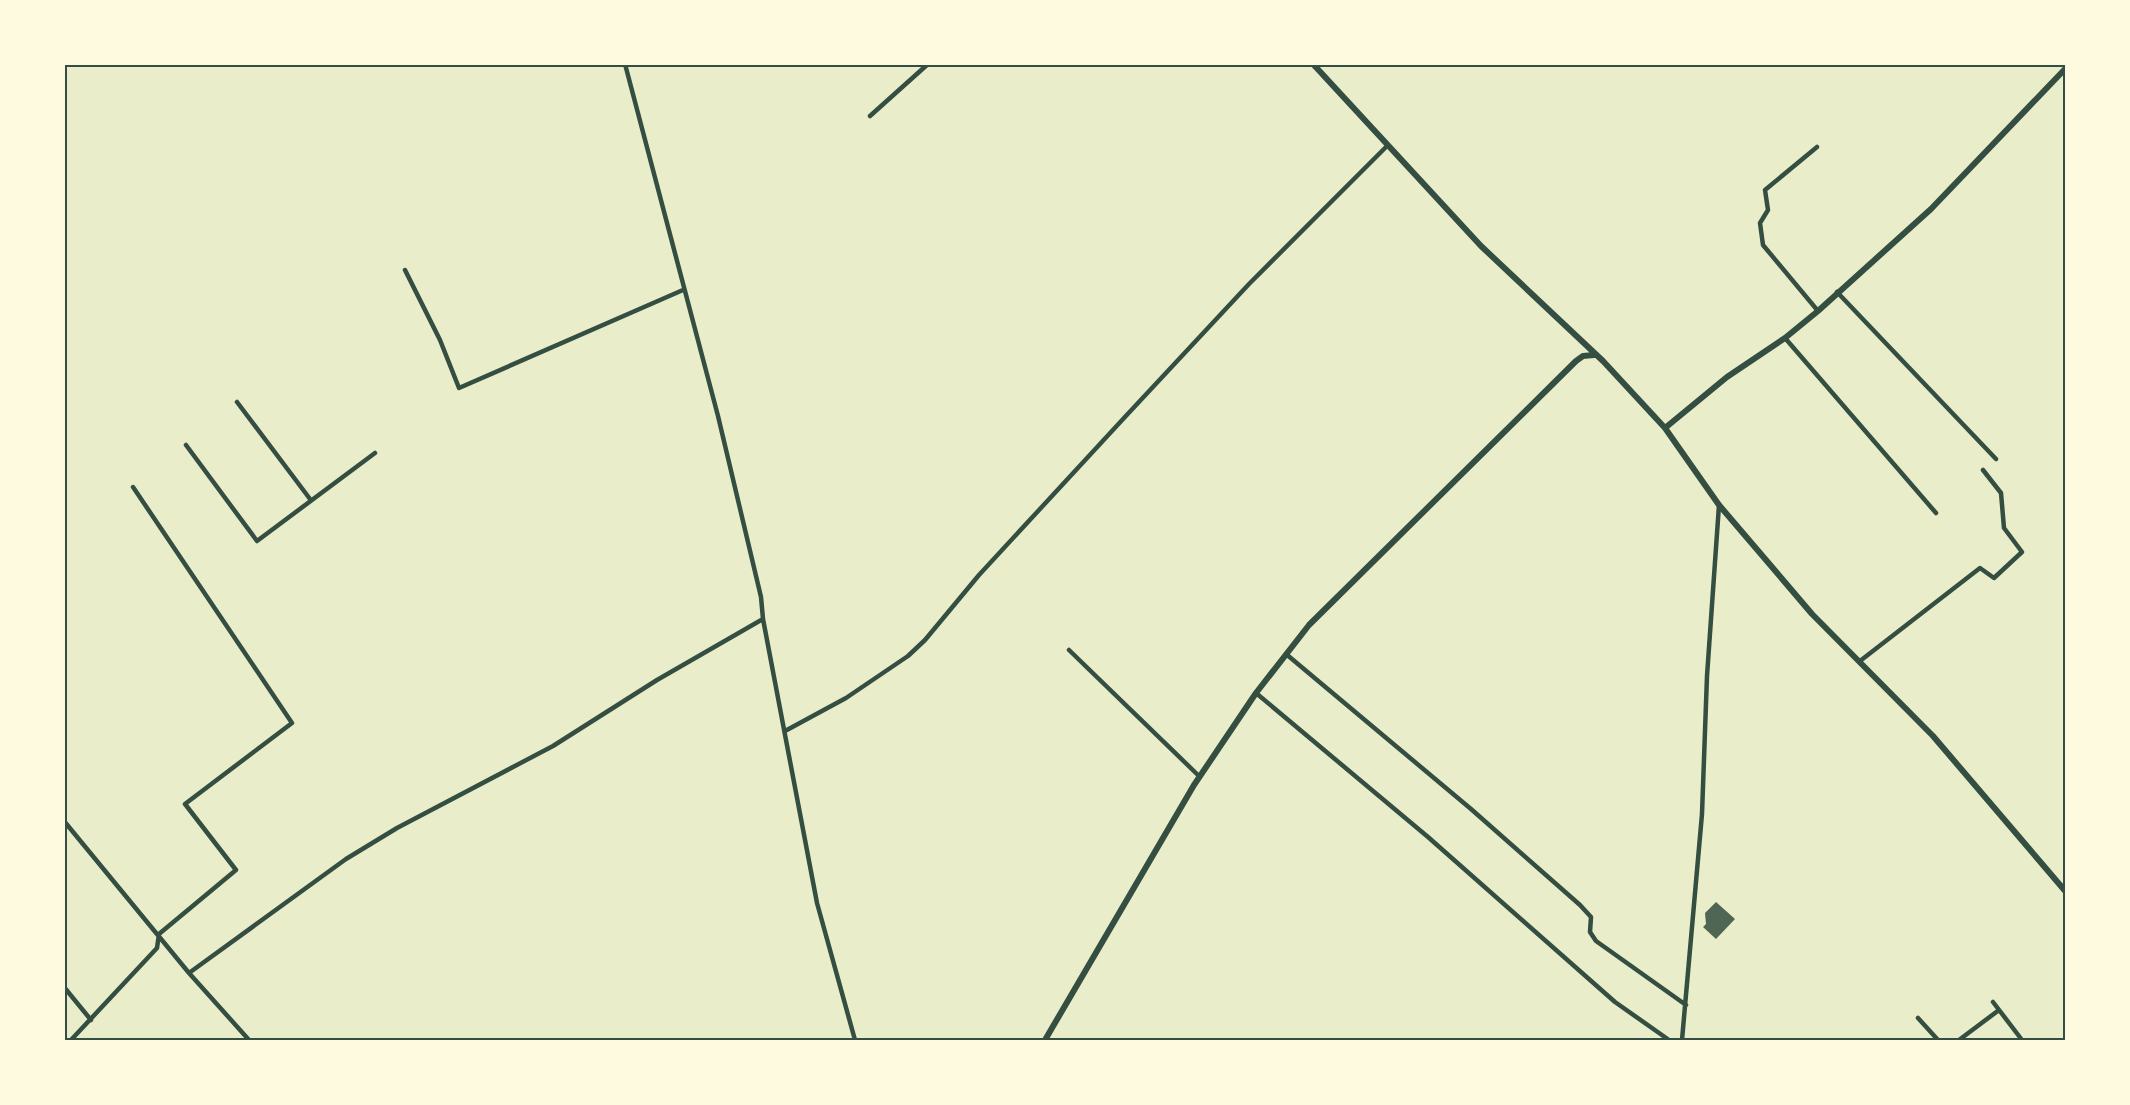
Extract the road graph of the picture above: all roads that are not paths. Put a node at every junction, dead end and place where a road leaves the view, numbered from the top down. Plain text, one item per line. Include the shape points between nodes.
1 (625, 64) edge
2 (928, 64) edge
3 (1313, 64) edge
4 (2066, 68) edge
5 (870, 116) dead end
6 (1388, 145) junction
7 (1817, 147) dead end
8 (405, 270) dead end
9 (683, 290) junction
10 (1837, 292) junction
11 (1818, 312) junction
12 (1785, 339) junction
13 (1594, 355) junction
14 (237, 402) dead end
15 (1665, 428) junction
16 (186, 445) dead end
17 (375, 453) dead end
18 (1996, 459) dead end
19 (1983, 470) dead end
20 (133, 487) dead end
21 (310, 499) junction
22 (1719, 505) junction
23 (1936, 513) dead end
24 (763, 619) junction
25 (1069, 650) dead end
26 (1286, 654) junction
27 (1860, 661) junction
28 (1256, 693) junction
29 (785, 731) junction
30 (1200, 777) junction
31 (64, 821) edge
32 (2066, 892) edge
33 (159, 934) junction
34 (189, 973) junction
35 (64, 987) edge
36 (1993, 1002) dead end
37 (1686, 1005) junction
38 (1999, 1011) junction
39 (1918, 1018) dead end
40 (91, 1020) junction
41 (71, 1041) edge
42 (249, 1041) edge
43 (855, 1041) edge
44 (1045, 1041) edge
45 (1669, 1041) edge
46 (1682, 1041) edge
47 (1938, 1041) edge
48 (1959, 1041) edge
49 (2022, 1041) edge

1 - 9 street
2 - 5 street
3 - 6 street
4 - 10 street via 1931,209
6 - 13 street via 1481,246
6 - 29 street via 1249,284 1131,410 979,575 926,640 846,698
7 - 11 street via 1765,190 1768,210 1760,223 1763,245
8 - 9 street via 459,388
9 - 24 street via 718,416
10 - 11 street
10 - 18 street
11 - 12 street
12 - 15 street via 1727,377
12 - 23 street
13 - 15 street
13 - 26 street via 1576,361 1309,625
14 - 21 street
15 - 22 street
16 - 21 street via 257,541
17 - 21 street
19 - 27 street via 2001,493 2004,528 2022,552 1994,578 1980,568
20 - 33 street via 292,723 185,804 236,870
22 - 27 street via 1812,614
22 - 37 street via 1702,814
24 - 29 street
24 - 34 street via 553,746 416,818 346,860
25 - 30 street
26 - 28 street
26 - 37 street via 1580,905 1590,917 1590,932 1596,941
27 - 32 street via 1933,736
28 - 30 street
28 - 45 street via 1428,837 1615,1002
29 - 43 street via 825,937
30 - 44 street
31 - 33 street
33 - 34 street
33 - 40 street via 156,948
34 - 42 street
35 - 40 street
36 - 38 street
37 - 46 street
38 - 48 street
38 - 49 street
39 - 47 street
40 - 41 street

